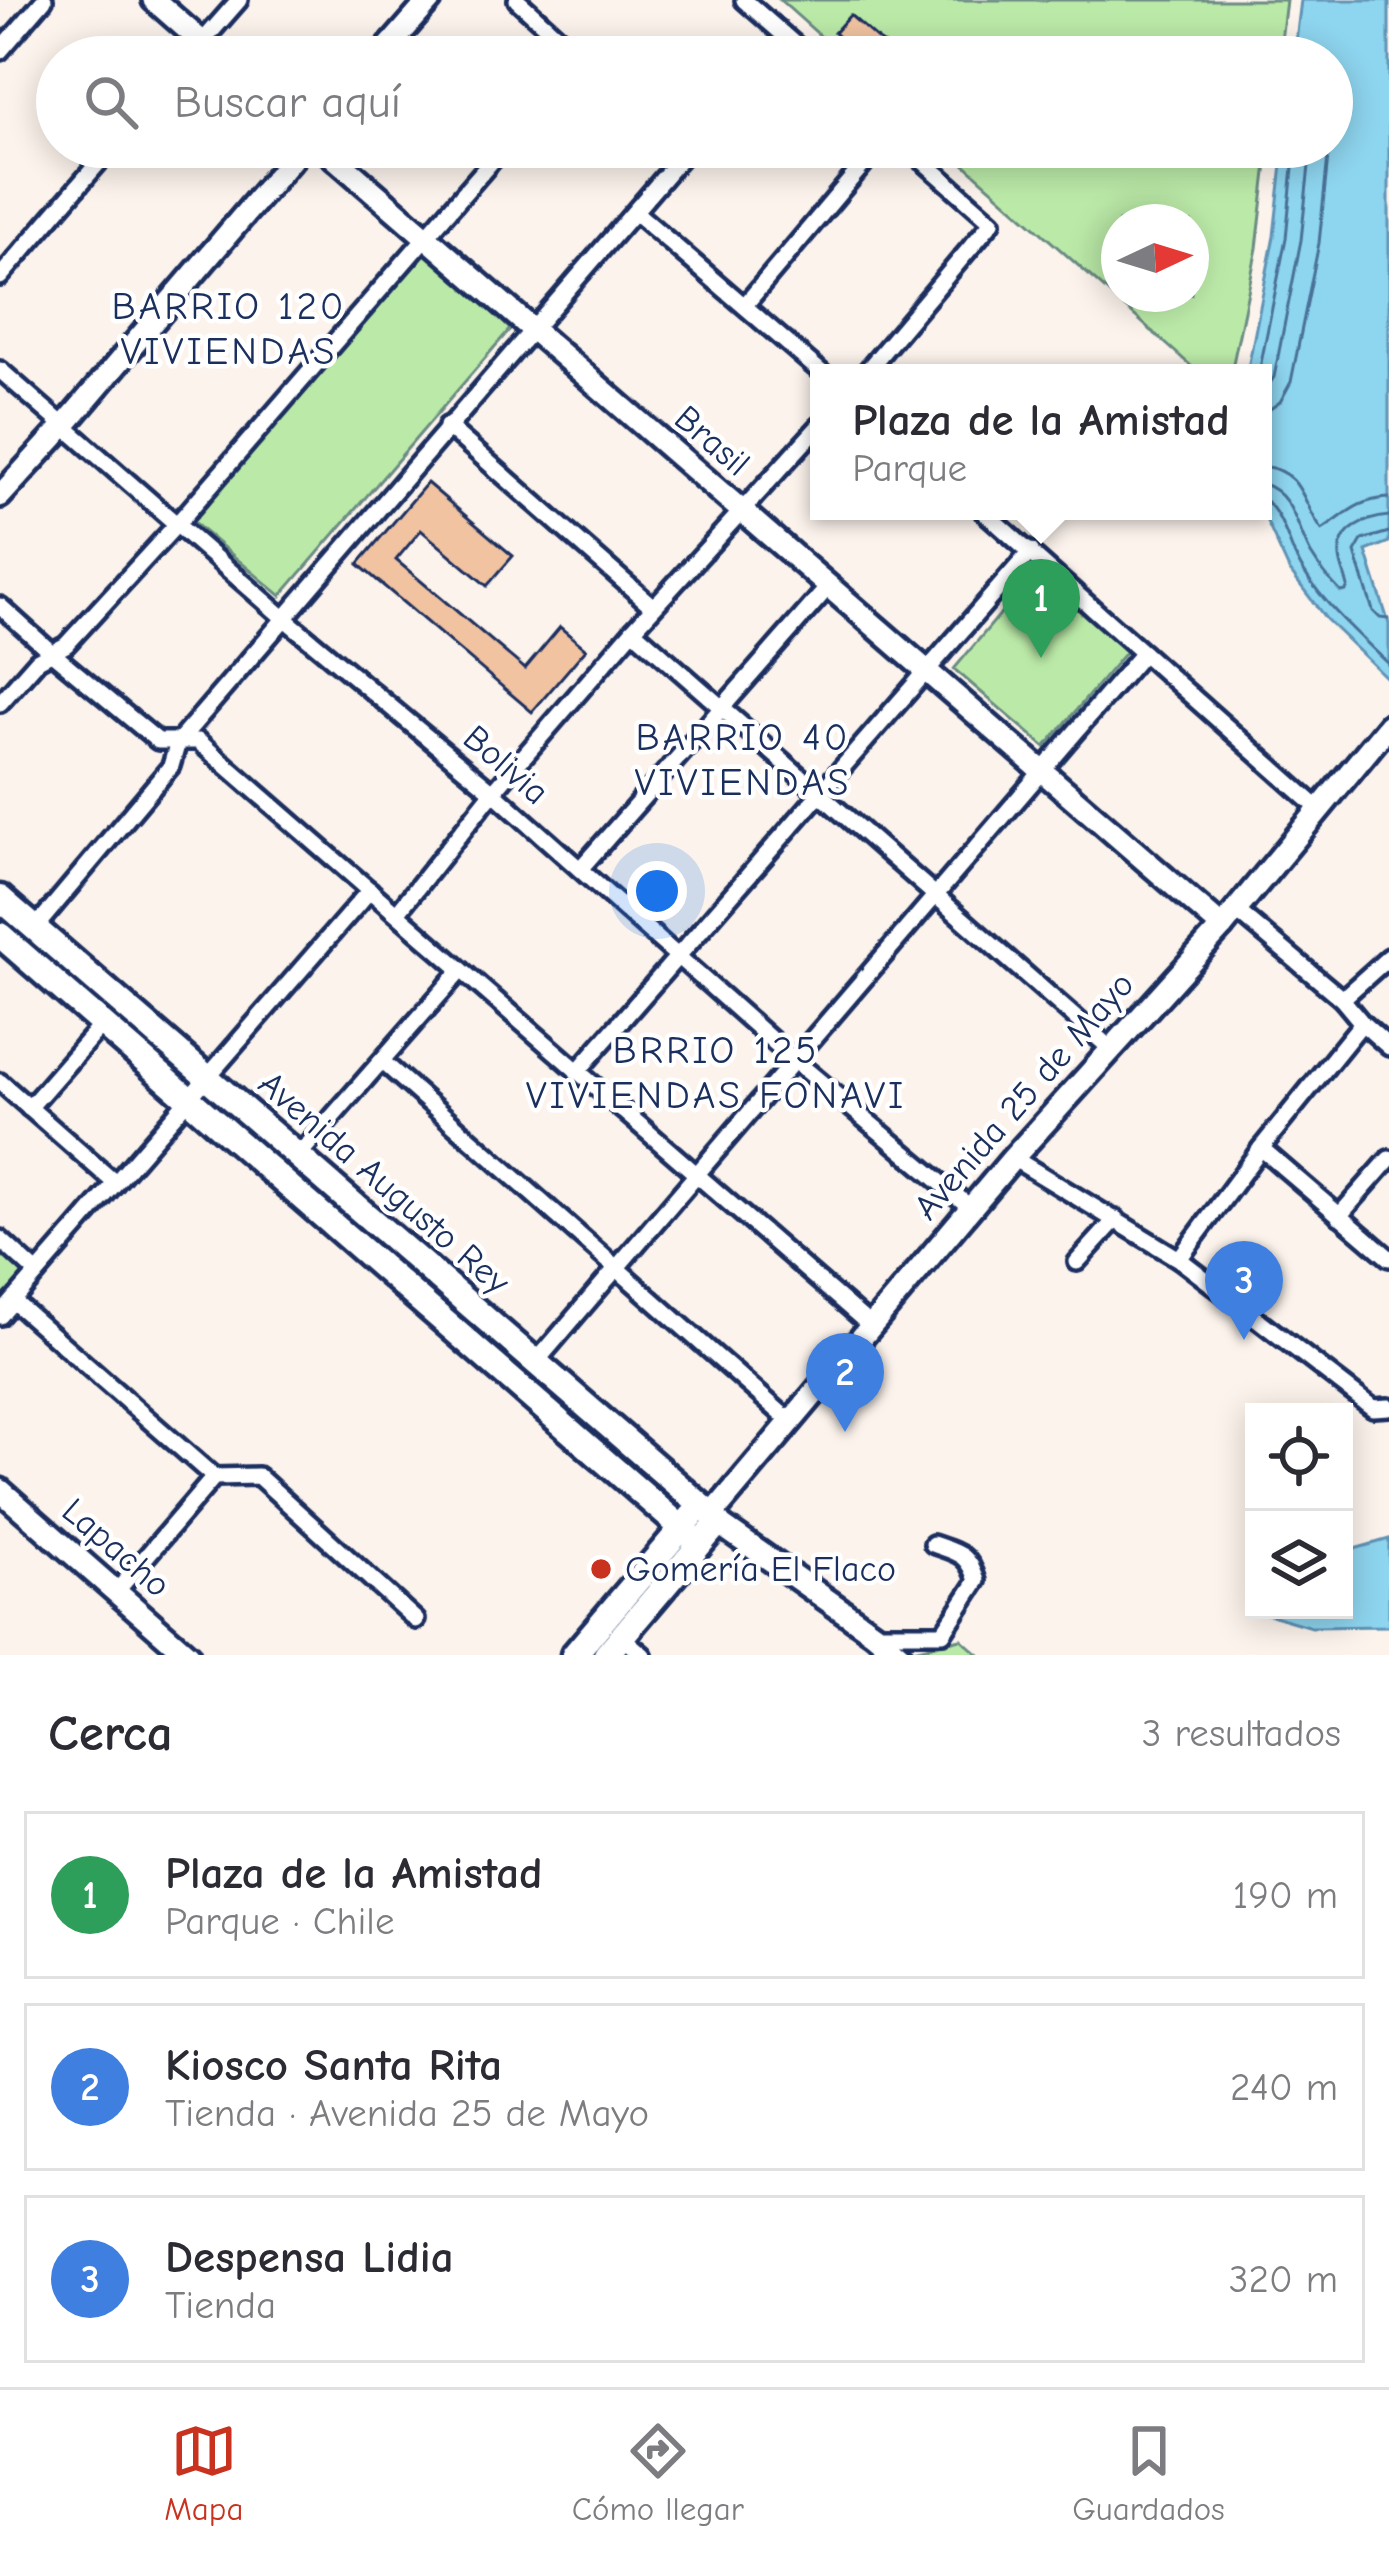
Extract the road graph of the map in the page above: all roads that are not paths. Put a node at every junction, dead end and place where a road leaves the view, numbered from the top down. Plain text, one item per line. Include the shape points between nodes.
1 (44, 0) edge
2 (154, 0) edge
3 (239, 0) edge
4 (430, 0) edge
5 (518, 0) edge
6 (744, 0) edge
7 (189, 36) edge
8 (215, 36) edge
9 (398, 36) edge
10 (557, 36) edge
11 (785, 36) edge
12 (0, 51) edge
13 (94, 168) edge
14 (284, 168) edge
15 (346, 168) edge
16 (486, 168) edge
17 (671, 168) edge
18 (860, 168) edge
19 (932, 168) edge
20 (635, 212) junction
21 (426, 237) junction
22 (0, 277) edge
23 (745, 305) junction
24 (534, 330) junction
25 (812, 364) edge
26 (873, 364) edge
27 (0, 370) edge
28 (64, 425) junction
29 (447, 426) junction
30 (810, 436) edge
31 (0, 496) edge
32 (743, 512) junction
33 (994, 520) edge
34 (178, 524) junction
35 (1031, 551) junction
36 (829, 586) junction
37 (0, 606) edge
38 (653, 607) junction
39 (285, 619) junction
40 (633, 630) junction
41 (52, 653) junction
42 (1143, 653) junction
43 (928, 672) junction
44 (0, 704) edge
45 (721, 707) junction
46 (1389, 725) edge
47 (178, 742) junction
48 (1043, 772) junction
49 (493, 792) junction
50 (820, 793) junction
51 (1319, 809) junction
52 (580, 868) junction
53 (370, 890) junction
54 (935, 896) junction
55 (0, 898) edge
56 (397, 913) junction
57 (1229, 918) junction
58 (35, 928) junction
59 (0, 934) edge
60 (679, 956) junction
61 (1389, 957) edge
62 (461, 970) junction
63 (1342, 999) junction
64 (103, 1024) junction
65 (1362, 1024) junction
66 (1389, 1047) edge
67 (1112, 1051) junction
68 (794, 1059) junction
69 (383, 1062) junction
70 (577, 1072) junction
71 (207, 1077) junction
72 (0, 1082) edge
73 (188, 1098) junction
74 (28, 1108) junction
75 (1261, 1148) junction
76 (298, 1156) junction
77 (1013, 1158) junction
78 (1389, 1159) edge
79 (696, 1174) junction
80 (115, 1184) junction
81 (971, 1208) junction
82 (1339, 1216) junction
83 (1116, 1219) junction
84 (0, 1239) edge
85 (1389, 1258) edge
86 (1179, 1259) junction
87 (1077, 1262) dead end
88 (618, 1268) junction
89 (38, 1273) junction
90 (13, 1301) junction
91 (0, 1316) edge
92 (872, 1327) junction
93 (536, 1362) junction
94 (1389, 1408) edge
95 (792, 1423) junction
96 (214, 1477) junction
97 (2, 1496) edge
98 (710, 1514) junction
99 (690, 1536) junction
100 (933, 1544) dead end
101 (116, 1592) junction
102 (416, 1620) dead end
103 (874, 1633) junction
104 (610, 1638) edge
105 (188, 1655) edge
106 (574, 1655) edge
107 (643, 1655) edge
108 (900, 1655) edge

1 - 12 street
2 - 7 street
3 - 8 street
4 - 9 street
5 - 10 street
6 - 11 street
13 - 22 street
14 - 28 street
15 - 21 street, Brasil
16 - 21 street
17 - 20 street
18 - 23 street
19 - 26 street via 992,222
20 - 23 street
20 - 24 street
21 - 24 street, Brasil
21 - 34 street
23 - 25 street
24 - 29 street
24 - 32 street, Brasil
27 - 28 street, Bolivia
28 - 31 street
28 - 34 street, Bolivia
29 - 38 street
29 - 39 street
30 - 32 street
32 - 36 street, Brasil
32 - 38 street
33 - 35 street
34 - 39 street, Bolivia
34 - 41 street
35 - 42 street
35 - 43 street
36 - 43 street, Brasil
36 - 45 street
37 - 41 street
38 - 40 street
39 - 47 street
39 - 49 street, Bolivia
40 - 45 street
40 - 49 street
41 - 44 street
41 - 47 street via 158,741
42 - 48 street
42 - 51 street
43 - 48 street, Brasil
43 - 50 street
45 - 50 street
45 - 52 street
46 - 51 street, Avenida 25 de Mayo
47 - 53 street via 198,741
47 - 58 street via 171,766
48 - 54 street
48 - 57 street, Brasil
49 - 52 street, Bolivia
49 - 56 street
50 - 54 street
50 - 60 street
51 - 57 street, Avenida 25 de Mayo
52 - 60 street, Bolivia
53 - 56 street
53 - 71 street
54 - 67 street
54 - 68 street
55 - 58 main road, Avenida Augusto Rey
56 - 62 street
57 - 63 street
57 - 67 street, Avenida 25 de Mayo
58 - 71 main road, Avenida Augusto Rey
59 - 64 main road, Avenida Augusto Rey
60 - 68 street, Bolivia
60 - 70 street
61 - 63 street
62 - 69 street
62 - 70 street
63 - 65 street
64 - 73 main road, Avenida Augusto Rey
64 - 74 street
65 - 66 street
65 - 75 street
67 - 77 street, Avenida 25 de Mayo
68 - 79 street
68 - 81 street, Bolivia
69 - 76 street
69 - 88 street
70 - 79 street
71 - 73 street
71 - 76 main road, Avenida Augusto Rey
72 - 74 street
73 - 80 street
73 - 99 main road, Avenida Augusto Rey
74 - 80 street
75 - 82 street
75 - 86 street
76 - 93 main road, Avenida Augusto Rey
77 - 81 street, Avenida 25 de Mayo
77 - 83 street
78 - 82 street
79 - 88 street
79 - 92 street
80 - 89 street
81 - 92 street, Avenida 25 de Mayo
82 - 85 street
83 - 86 street
83 - 87 street
84 - 89 street
86 - 94 street via 1373,1408
88 - 93 street
88 - 95 street
89 - 90 street
90 - 91 street
90 - 96 street
92 - 95 street, Avenida 25 de Mayo
93 - 98 main road, Avenida Augusto Rey
95 - 98 street, Avenida 25 de Mayo
96 - 101 street
96 - 102 street via 258,1476
97 - 101 street, Lapacho
98 - 99 main road, Avenida 25 de Mayo
98 - 103 street
99 - 104 main road, Avenida 25 de Mayo
100 - 103 street via 972,1564 977,1581 943,1633
101 - 105 street, Lapacho
103 - 108 street
104 - 106 main road, Avenida 25 de Mayo
104 - 107 street

